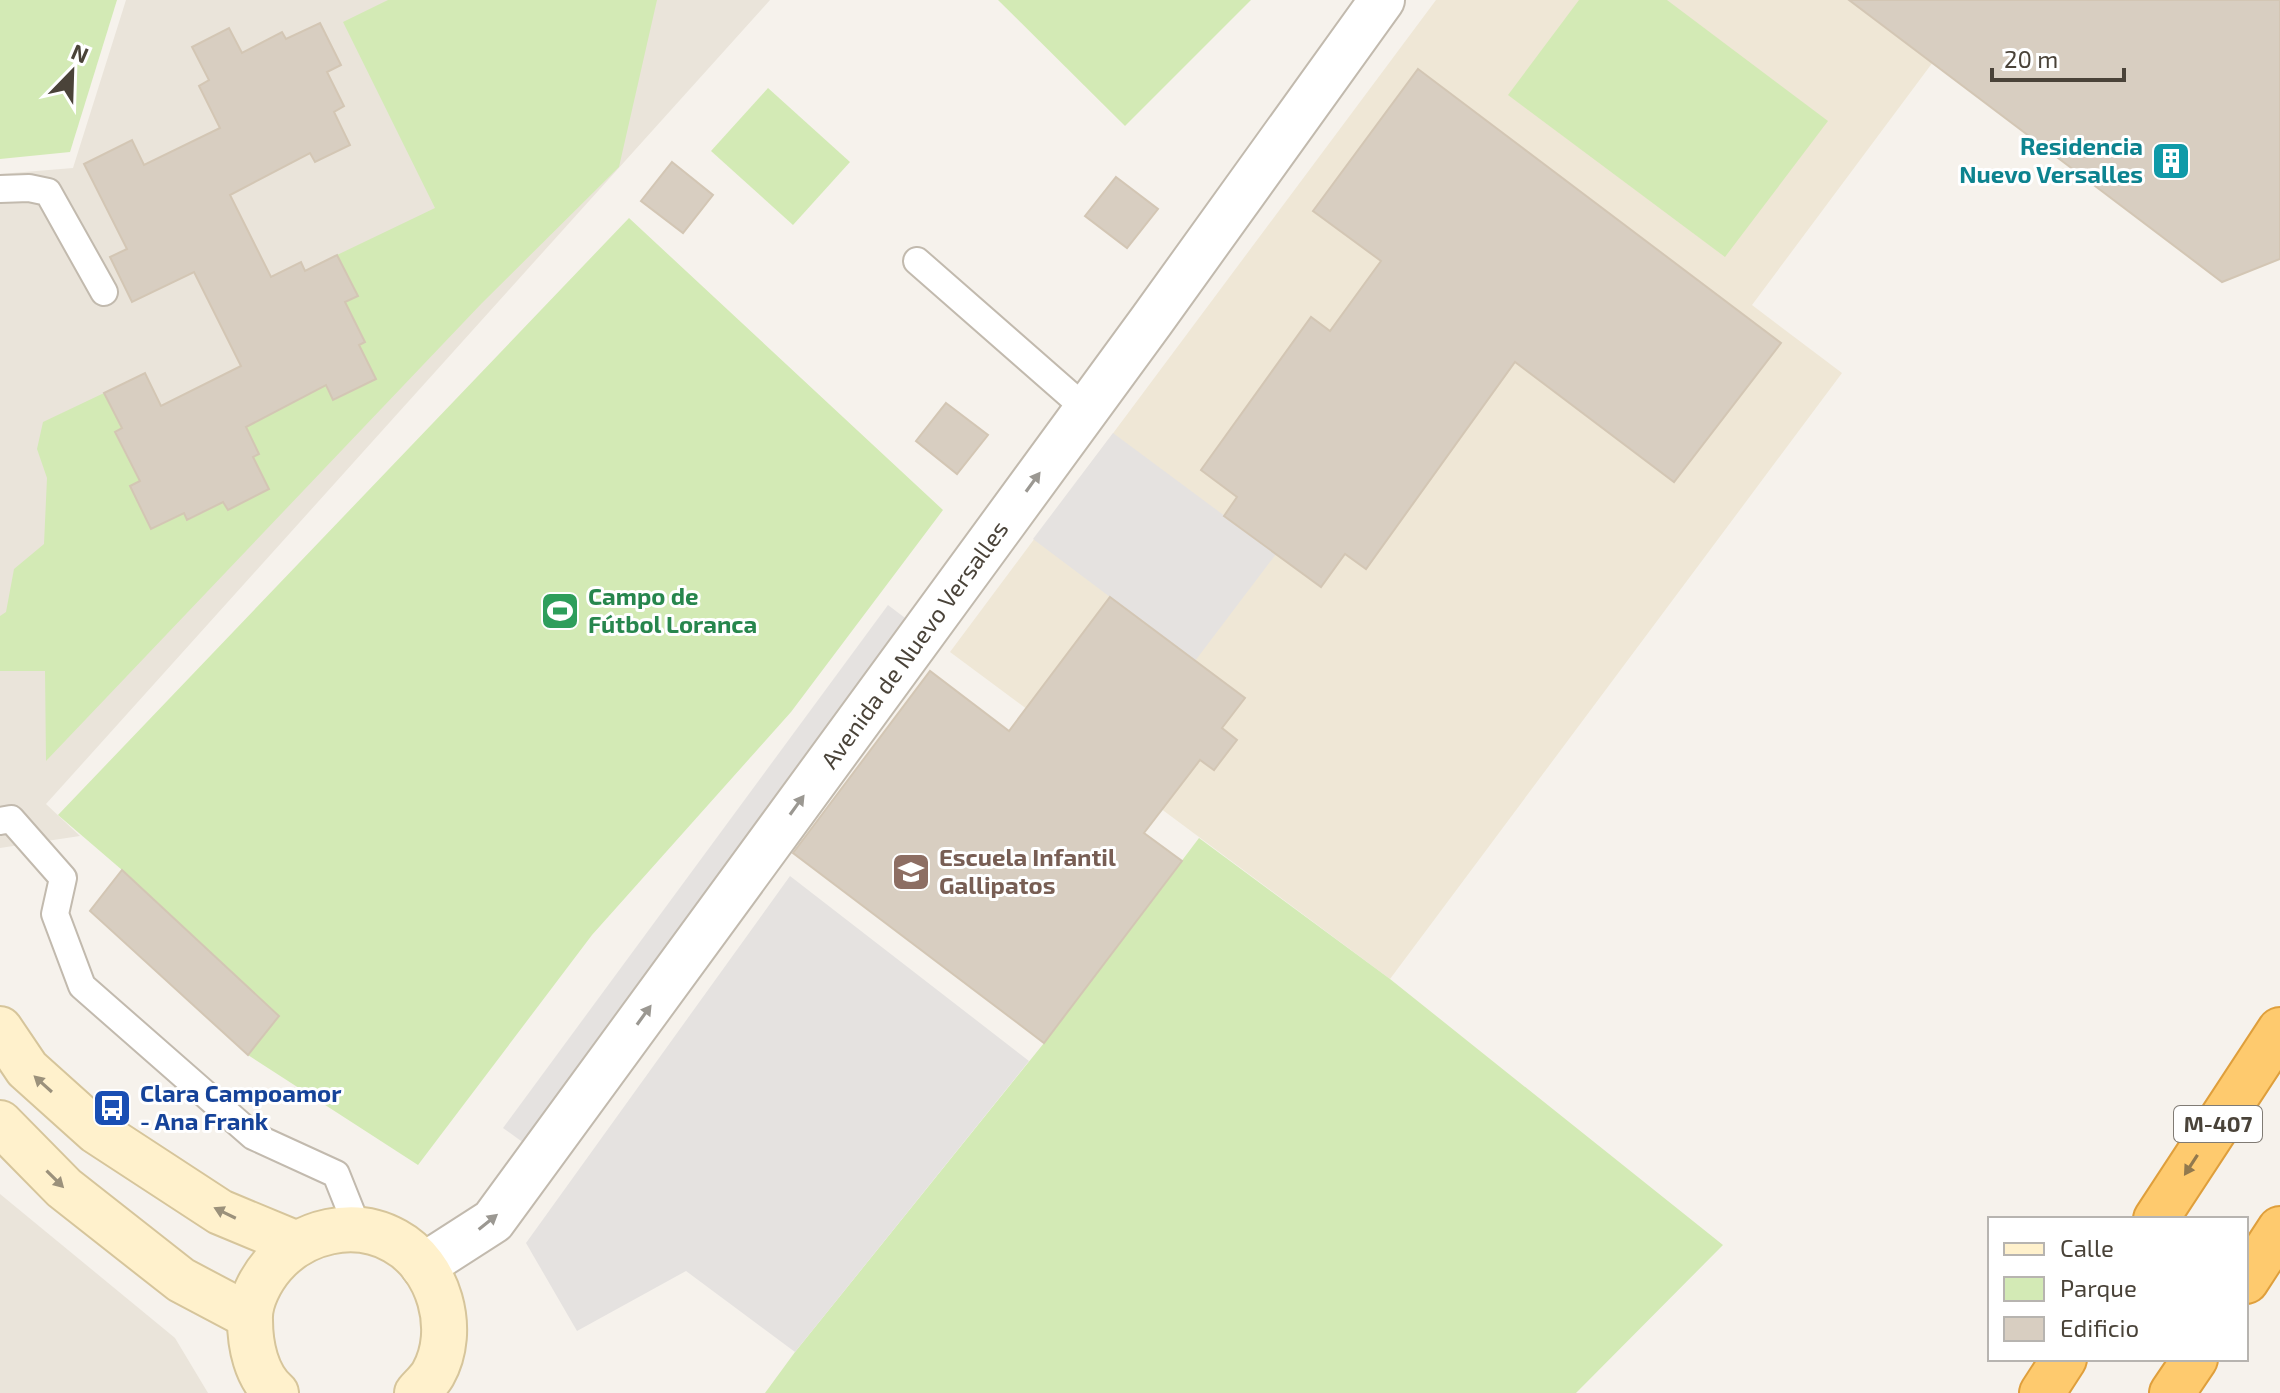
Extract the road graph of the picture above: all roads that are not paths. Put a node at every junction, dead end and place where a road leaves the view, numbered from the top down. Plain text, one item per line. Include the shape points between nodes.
1 (1382, 0) edge
2 (0, 189) edge
3 (917, 261) dead end
4 (104, 292) dead end
5 (1087, 410) junction
6 (0, 821) edge
7 (0, 1029) edge
8 (2280, 1030) edge
9 (0, 1123) edge
10 (2157, 1217) edge
11 (358, 1229) junction
12 (2280, 1229) edge
13 (297, 1244) junction
14 (423, 1266) junction
15 (2248, 1278) edge
16 (249, 1316) junction
17 (2063, 1361) edge
18 (2194, 1361) edge
19 (435, 1387) edge
20 (272, 1391) edge
21 (2042, 1393) edge
22 (2172, 1393) edge

1 - 5 street, Avenida de Nuevo Versalles
2 - 4 lane via 48,192
3 - 5 lane
14 -> 5 street, Avenida de Nuevo Versalles via 493,1221
6 - 11 lane via 11,819 63,878 55,914 82,986 253,1136 336,1174
13 -> 7 main road via 220,1212 96,1131 27,1069
8 -> 10 highway, M-407
9 -> 16 main road via 64,1188 181,1280
11 - 13 main road via 320,1233
11 - 14 main road via 395,1241
12 - 15 highway
13 - 16 main road via 261,1279
14 - 19 main road via 442,1300 445,1338
16 - 20 main road via 253,1354
17 - 21 highway
18 - 22 highway

